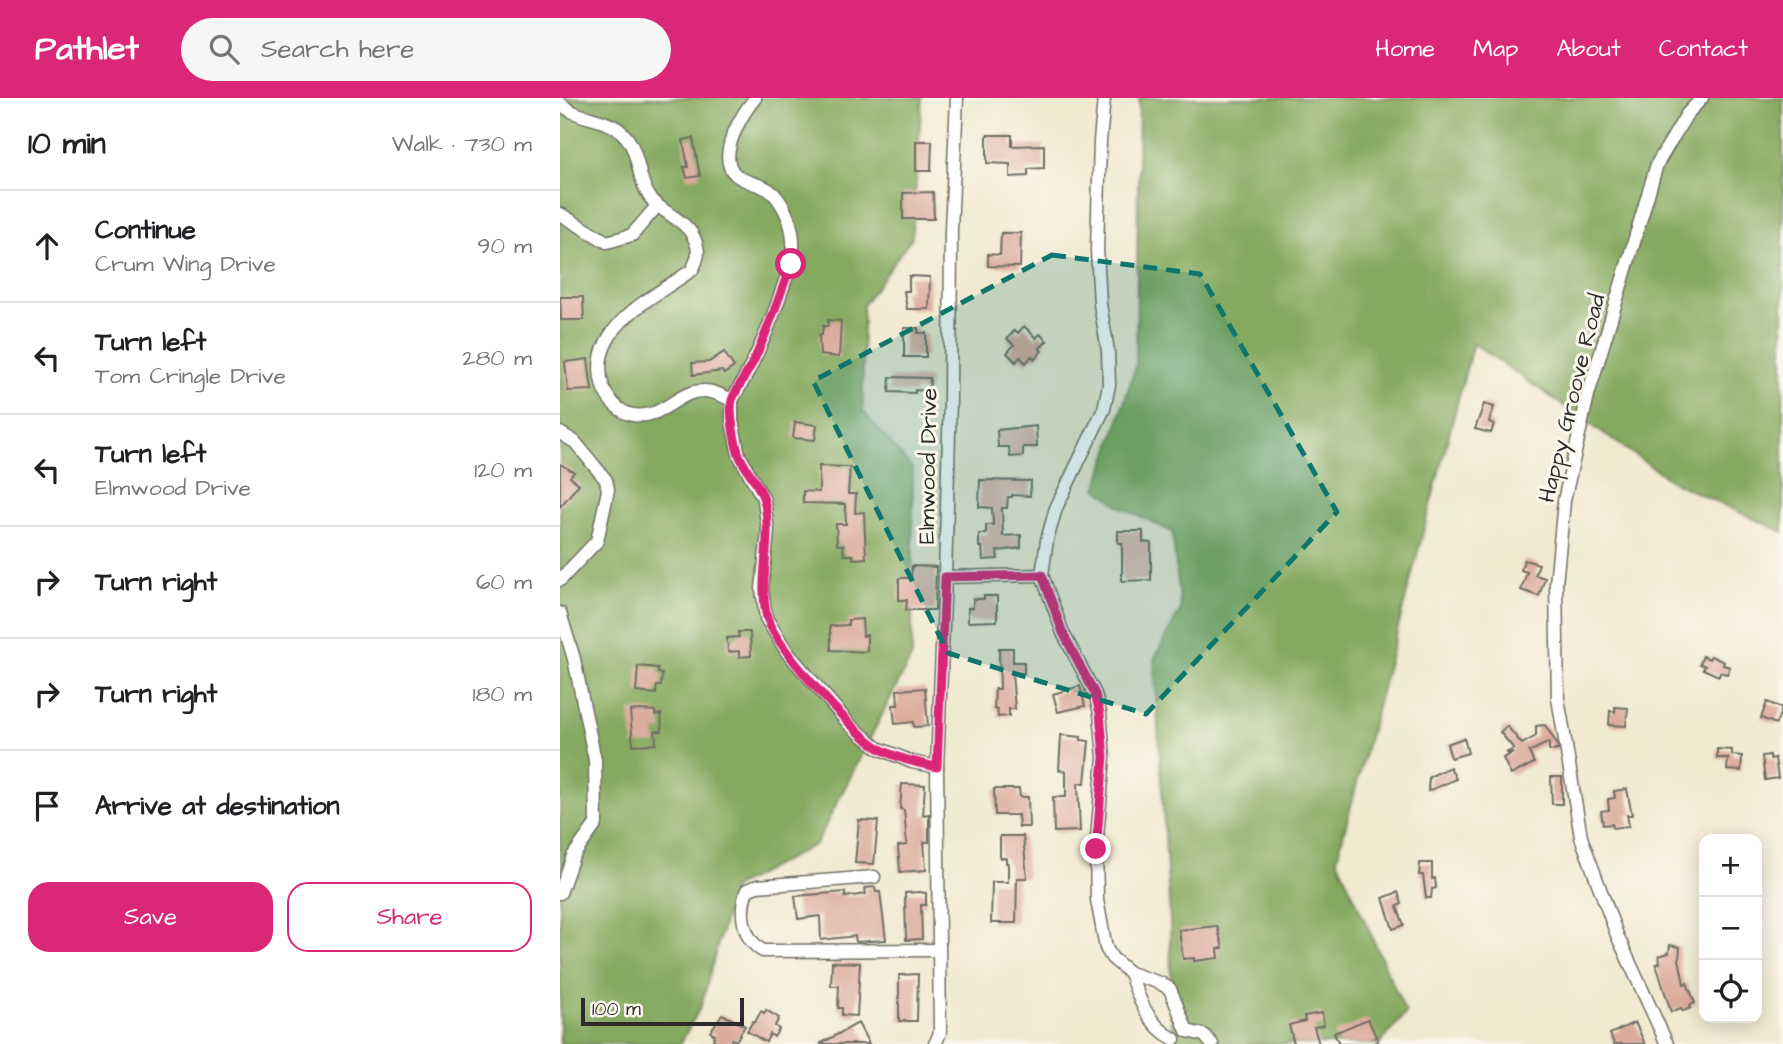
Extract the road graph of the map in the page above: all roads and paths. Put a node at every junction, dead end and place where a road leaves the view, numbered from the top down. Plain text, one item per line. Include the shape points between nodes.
1 (755, 98) edge
2 (957, 98) edge
3 (1104, 98) edge
4 (1702, 98) edge
5 (560, 103) edge
6 (657, 206) junction
7 (560, 214) edge
8 (732, 400) junction
9 (560, 433) edge
10 (1042, 575) junction
11 (945, 577) junction
12 (560, 580) edge
13 (560, 613) edge
14 (937, 767) junction
15 (874, 877) dead end
16 (560, 893) edge
17 (939, 950) junction
18 (1130, 973) junction
19 (1187, 1031) junction
20 (1172, 1041) edge
21 (935, 1044) edge
22 (1212, 1044) edge
23 (1667, 1044) edge

1 - 8 street via 731,139 728,158 736,176 769,190 781,204 793,242 791,264 768,331
2 - 11 street, Elmwood Drive
3 - 10 street via 1097,250 1109,386 1104,409 1056,508
4 - 23 street, Happy Groove Road via 1657,164 1588,395 1564,501 1556,584 1558,698 1580,837
5 - 6 street via 628,138 647,194
6 - 7 street via 632,235 607,242
6 - 8 street via 689,228 698,258 692,270 620,321 609,335 601,351 604,389 611,401 634,415 659,412 692,391 705,390
8 - 14 street via 739,455 764,500 768,531 762,589 766,618 787,652 850,725 878,748
9 - 12 street via 575,442 606,480 608,491 597,541
10 - 11 street
10 - 18 street via 1100,713 1104,757 1097,900 1106,948
11 - 14 street, Elmwood Drive
13 - 16 street via 595,760 596,824 573,856
14 - 17 street, Elmwood Drive
15 - 17 street via 747,890 743,901 747,935 763,951
17 - 21 street, Elmwood Drive via 940,1033
18 - 19 street via 1170,989
18 - 20 street via 1153,1024
19 - 20 street
19 - 22 street via 1204,1035

